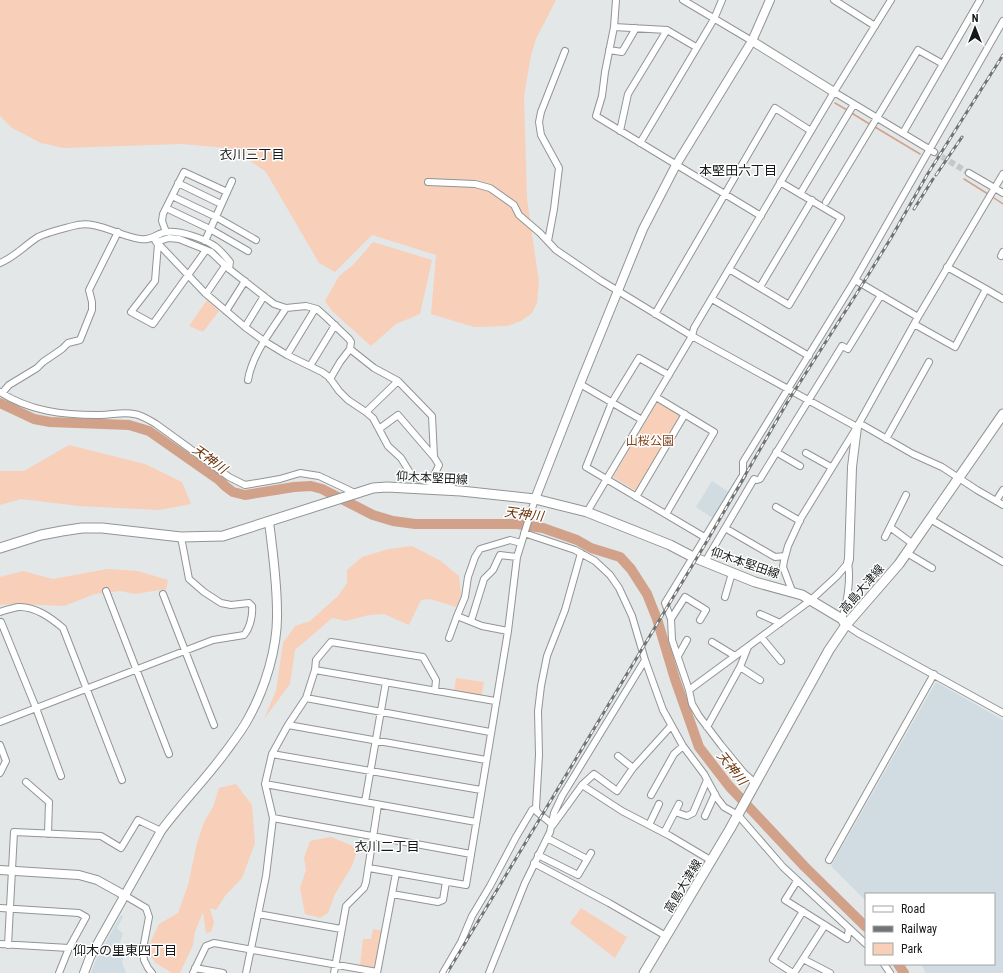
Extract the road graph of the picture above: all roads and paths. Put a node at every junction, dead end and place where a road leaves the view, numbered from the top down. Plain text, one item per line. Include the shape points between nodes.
1 (616, 0) edge
2 (683, 0) edge
3 (722, 0) edge
4 (770, 0) edge
5 (834, 0) edge
6 (891, 0) edge
7 (980, 0) edge
8 (692, 2) edge
9 (714, 19) junction
10 (1003, 21) edge
11 (875, 26) junction
12 (614, 27) junction
13 (636, 28) junction
14 (667, 30) junction
15 (752, 41) junction
16 (696, 47) junction
17 (609, 50) junction
18 (565, 51) dead end
19 (943, 64) junction
20 (834, 92) junction
21 (854, 104) junction
22 (876, 118) junction
23 (620, 131) junction
24 (811, 131) junction
25 (904, 133) junction
26 (640, 143) junction
27 (932, 150) junction
28 (676, 165) junction
29 (969, 173) tunnel mouth
30 (1003, 174) edge
31 (232, 181) dead end
32 (428, 182) dead end
33 (780, 182) junction
34 (178, 183) junction
35 (227, 192) junction
36 (991, 193) junction
37 (1003, 193) edge
38 (725, 194) junction
39 (800, 194) junction
40 (172, 196) junction
41 (812, 200) junction
42 (826, 202) dead end
43 (221, 204) junction
44 (166, 208) junction
45 (761, 216) junction
46 (216, 217) junction
47 (210, 229) junction
48 (118, 232) junction
49 (166, 232) junction
50 (256, 240) dead end
51 (155, 241) junction
52 (205, 241) junction
53 (548, 241) junction
54 (206, 250) junction
55 (248, 251) dead end
56 (0, 263) edge
57 (227, 268) junction
58 (947, 268) junction
59 (729, 269) junction
60 (189, 276) junction
61 (854, 280) junction
62 (245, 281) junction
63 (760, 287) junction
64 (986, 289) junction
65 (617, 291) junction
66 (206, 294) junction
67 (881, 295) junction
68 (264, 296) junction
69 (712, 298) junction
70 (1003, 299) edge
71 (286, 308) junction
72 (315, 309) junction
73 (226, 311) junction
74 (656, 314) junction
75 (918, 317) junction
76 (914, 324) junction
77 (335, 325) junction
78 (245, 326) junction
79 (692, 336) junction
80 (264, 341) junction
81 (350, 348) junction
82 (287, 355) junction
83 (809, 356) junction
84 (928, 362) dead end
85 (310, 366) junction
86 (669, 375) junction
87 (330, 379) junction
88 (248, 380) dead end
89 (398, 380) junction
90 (580, 384) junction
91 (789, 389) junction
92 (1, 392) edge
93 (656, 397) junction
94 (808, 400) junction
95 (612, 402) junction
96 (366, 412) junction
97 (685, 414) junction
98 (1003, 414) edge
99 (642, 420) junction
100 (858, 425) junction
101 (379, 429) junction
102 (886, 439) junction
103 (776, 452) junction
104 (806, 453) dead end
105 (434, 457) junction
106 (800, 466) dead end
107 (831, 467) junction
108 (959, 478) junction
109 (607, 479) junction
110 (431, 482) junction
111 (1003, 490) edge
112 (461, 491) junction
113 (355, 492) junction
114 (906, 495) dead end
115 (636, 497) junction
116 (996, 501) junction
117 (534, 503) junction
118 (1003, 505) edge
119 (776, 507) dead end
120 (587, 512) junction
121 (666, 514) junction
122 (930, 519) junction
123 (800, 520) junction
124 (269, 522) junction
125 (725, 528) junction
126 (890, 528) junction
127 (525, 530) junction
128 (181, 537) junction
129 (885, 537) dead end
130 (706, 538) junction
131 (520, 543) junction
132 (913, 544) junction
133 (0, 548) edge
134 (581, 553) junction
135 (907, 553) junction
136 (785, 556) junction
137 (517, 557) junction
138 (693, 557) junction
139 (705, 562) junction
140 (1003, 562) edge
141 (848, 563) junction
142 (932, 568) dead end
143 (732, 573) junction
144 (106, 591) dead end
145 (792, 591) junction
146 (163, 594) dead end
147 (725, 597) dead end
148 (811, 600) junction
149 (0, 612) edge
150 (760, 614) dead end
151 (458, 616) junction
152 (671, 619) junction
153 (700, 620) dead end
154 (471, 621) junction
155 (1, 622) dead end
156 (844, 622) junction
157 (780, 623) junction
158 (508, 631) junction
159 (761, 637) junction
160 (449, 638) dead end
161 (687, 640) dead end
162 (712, 642) dead end
163 (748, 646) junction
164 (186, 650) junction
165 (678, 656) junction
166 (735, 656) junction
167 (645, 660) junction
168 (781, 661) dead end
169 (740, 667) junction
170 (136, 669) junction
171 (315, 670) junction
172 (934, 674) junction
173 (760, 680) dead end
174 (386, 682) junction
175 (86, 688) junction
176 (689, 690) junction
177 (436, 691) junction
178 (306, 698) junction
179 (495, 701) junction
180 (36, 708) junction
181 (380, 712) junction
182 (1003, 713) edge
183 (0, 722) edge
184 (214, 725) dead end
185 (288, 725) junction
186 (671, 726) junction
187 (707, 727) junction
188 (490, 732) junction
189 (375, 740) junction
190 (0, 745) edge
191 (683, 746) junction
192 (169, 754) dead end
193 (272, 754) junction
194 (618, 756) dead end
195 (486, 760) junction
196 (633, 768) junction
197 (370, 771) junction
198 (0, 773) edge
199 (61, 776) dead end
200 (122, 780) dead end
201 (707, 780) junction
202 (26, 782) dead end
203 (265, 784) junction
204 (582, 785) junction
205 (753, 786) junction
206 (481, 790) junction
207 (716, 794) junction
208 (651, 795) dead end
209 (365, 802) junction
210 (659, 804) dead end
211 (679, 804) dead end
212 (378, 805) junction
213 (536, 808) junction
214 (675, 812) junction
215 (739, 813) junction
216 (705, 816) dead end
217 (273, 818) junction
218 (476, 822) junction
219 (552, 825) junction
220 (649, 825) junction
221 (161, 831) junction
222 (664, 833) junction
223 (48, 834) junction
224 (374, 836) junction
225 (547, 838) junction
226 (590, 853) dead end
227 (471, 854) junction
228 (538, 855) junction
229 (587, 859) junction
230 (829, 860) dead end
231 (712, 861) junction
232 (534, 863) junction
233 (368, 868) junction
234 (0, 870) edge
235 (11, 872) junction
236 (396, 873) junction
237 (797, 880) junction
238 (446, 882) junction
239 (392, 894) junction
240 (124, 895) junction
241 (0, 908) edge
242 (10, 909) junction
243 (802, 911) junction
244 (258, 914) junction
245 (825, 925) junction
246 (341, 929) junction
247 (849, 929) junction
248 (666, 936) junction
249 (865, 943) edge
250 (0, 944) edge
251 (8, 945) junction
252 (68, 948) junction
253 (250, 950) junction
254 (803, 959) junction
255 (335, 965) junction
256 (194, 971) edge
257 (59, 973) edge
258 (84, 973) edge
259 (152, 973) edge
260 (223, 973) edge
261 (246, 973) edge
262 (334, 973) edge
263 (377, 973) edge
264 (442, 973) edge
265 (489, 973) edge
266 (644, 973) edge
267 (794, 973) edge
268 (830, 973) edge

1 - 12 street
2 - 8 street
3 - 9 street
4 - 15 street
5 - 11 street
6 - 11 street
7 - 19 street
8 - 9 street
9 - 15 street
9 - 16 street
10 - 27 street
11 - 20 street
12 - 13 street
12 - 17 street
13 - 14 street
13 - 17 street via 622,52
14 - 16 street
14 - 23 street via 628,94
15 - 20 street
15 - 28 street
16 - 26 street
17 - 23 street via 602,96 596,116
18 - 53 street via 539,122 541,135 559,168
19 - 22 street via 918,50
19 - 25 street
20 - 21 street
20 - 24 street
21 - 22 street
21 - 39 street
22 - 25 street
22 - 42 street
23 - 26 street
24 - 33 street
24 - 38 street via 775,108
25 - 27 street
26 - 28 street
27 - 61 street
28 - 38 street
28 - 65 street via 643,230
29 - 36 street
30 - 36 street
31 - 35 street
32 - 53 street via 475,184 490,188 514,205 519,215
33 - 39 street
33 - 45 street
34 - 35 street via 184,172
34 - 40 street
34 - 43 street
35 - 43 street
36 - 37 street
36 - 58 street
38 - 45 street
38 - 74 street
39 - 41 street
40 - 44 street
40 - 46 street
41 - 63 street
41 - 63 street via 841,218 789,305
43 - 46 street
44 - 47 street
44 - 49 street via 162,221
45 - 59 street
46 - 47 street
46 - 50 street
47 - 52 street
47 - 55 street
48 - 51 street
48 - 56 street via 92,224 74,225 39,237
48 - 92 street via 89,290 92,310 80,340 68,343
49 - 51 street
49 - 52 street via 184,233
51 - 54 street via 169,238
51 - 60 street
51 - 60 street via 155,280 131,312 153,324
52 - 57 street via 224,254 230,262
53 - 65 street via 556,250
54 - 57 street
54 - 60 street
57 - 62 street
57 - 66 street
58 - 64 street
58 - 75 street
59 - 63 street
59 - 69 street
60 - 66 street
61 - 67 street
61 - 83 street
62 - 68 street
62 - 73 street
64 - 70 street
64 - 76 street via 955,347
65 - 74 street
65 - 90 street
66 - 73 street
67 - 75 street
67 - 94 street via 848,349 842,346
68 - 71 street via 274,304
68 - 78 street
69 - 79 street
69 - 83 street
71 - 72 street via 306,306
71 - 80 street
72 - 77 street
72 - 82 street
73 - 78 street
74 - 79 street
75 - 76 street
76 - 100 street
77 - 81 street via 351,342
77 - 85 street
78 - 80 street
79 - 86 street
79 - 91 street
80 - 82 street
80 - 88 street via 250,369
81 - 87 street
81 - 89 street via 374,368
82 - 85 street
83 - 91 street
84 - 102 street
85 - 87 street
86 - 93 street
86 - 95 street via 640,358
87 - 96 street via 348,400
89 - 96 street
89 - 105 street via 432,416
90 - 95 street
90 - 117 street
91 - 94 street
91 - 130 street via 743,462 743,475
92 - 113 street via 36,409 56,413 98,416 133,414 144,417 229,477 245,485 300,473 318,476
93 - 97 street
93 - 99 street
94 - 100 street
94 - 103 street
95 - 99 street
95 - 109 street via 586,467
96 - 101 street
97 - 115 street
97 - 121 street via 714,432
98 - 108 main road, 高島大津線
99 - 109 street
100 - 102 street
100 - 107 street
100 - 141 street via 852,467
101 - 105 street via 398,415
101 - 110 street via 388,446 401,458 412,476
102 - 108 street via 942,466
103 - 106 street
103 - 125 street via 760,479 754,479
104 - 107 street
105 - 110 street via 439,465
107 - 123 street
108 - 116 street
108 - 122 main road, 高島大津線
109 - 115 street
109 - 120 street
110 - 112 street
111 - 116 street
112 - 113 main road, 仰木本堅田線 via 386,487
112 - 117 main road, 仰木本堅田線
113 - 124 main road, 仰木本堅田線
114 - 126 street
115 - 121 street
116 - 118 street
117 - 120 main road, 仰木本堅田線
117 - 127 street
119 - 123 street
120 - 138 main road, 仰木本堅田線 via 670,545
121 - 130 street
122 - 132 main road, 高島大津線
122 - 140 street
123 - 136 street
124 - 128 main road, 仰木本堅田線 via 223,536
124 - 221 street via 278,614 269,666 260,693 248,720 224,755
125 - 136 street via 775,557
125 - 139 street
126 - 129 street
126 - 132 street
127 - 131 street
127 - 134 street
128 - 133 main road, 仰木本堅田線 via 82,528 41,535
128 - 164 street via 189,579 221,603 249,603 253,610 244,635 213,640
130 - 138 street
131 - 137 street
131 - 151 street via 510,540 480,549 474,557
132 - 135 main road, 高島大津線
134 - 167 street via 602,566 618,588 632,616
134 - 213 street via 565,610 547,656 541,686
135 - 142 street
135 - 156 main road, 高島大津線 via 885,581
136 - 145 street via 783,567
137 - 154 street via 500,555 493,570 484,579
137 - 158 street
138 - 139 main road, 仰木本堅田線
138 - 152 street via 665,603
139 - 143 main road, 仰木本堅田線
141 - 148 street
141 - 156 street via 850,572
143 - 145 main road, 仰木本堅田線 via 755,582
143 - 147 street
144 - 170 street
145 - 148 main road, 仰木本堅田線
146 - 164 street
148 - 156 main road, 仰木本堅田線
148 - 157 street
149 - 175 street via 19,607 29,609 51,618 63,628
150 - 157 street
151 - 154 street
151 - 160 street
152 - 153 street via 685,597 706,610
152 - 165 street via 672,640
154 - 158 street
155 - 180 street
156 - 172 street via 858,633
156 - 205 main road, 高島大津線
157 - 159 street
158 - 179 street
159 - 163 street
159 - 168 street
161 - 165 street
162 - 166 street
163 - 166 street
163 - 169 street
164 - 170 street
164 - 184 street
165 - 176 street
166 - 176 street
167 - 186 street
167 - 219 street via 562,796 554,813
169 - 173 street
169 - 187 street
170 - 175 street
170 - 192 street
171 - 174 street
171 - 177 street via 316,660 331,642 423,658 436,680
171 - 178 street
172 - 182 street
172 - 230 street
174 - 177 street
174 - 181 street
175 - 180 street
175 - 200 street
176 - 187 street via 692,704
177 - 179 street
178 - 181 street
178 - 185 street
179 - 188 street
180 - 183 street
180 - 199 street
181 - 188 street
181 - 189 street
185 - 189 street
185 - 193 street
186 - 191 street
186 - 196 street
187 - 205 street
188 - 195 street
189 - 195 street
189 - 197 street
190 - 198 street via 6,761
191 - 201 street
191 - 208 street via 674,754
193 - 197 street
193 - 203 street
194 - 196 street
195 - 206 street
196 - 204 street via 617,791 594,774
197 - 206 street
197 - 209 street
201 - 207 street
201 - 214 street via 693,813 687,816
202 - 223 street via 49,802
203 - 209 street
203 - 217 street
204 - 219 street
204 - 220 street
205 - 215 main road
206 - 218 street
207 - 215 street via 724,807
207 - 216 street
209 - 212 street
210 - 220 street
211 - 214 street
212 - 218 street
212 - 224 street
213 - 219 street via 537,812
213 - 264 street via 532,810 516,837
214 - 222 street
215 - 231 main road, 高島大津線
215 - 237 street via 783,867
217 - 224 street
217 - 244 street via 266,876
218 - 227 street
219 - 225 street
220 - 222 street
221 - 223 street via 138,820 121,848 101,836
221 - 240 street
222 - 231 street
223 - 235 street via 14,832
224 - 227 street
224 - 233 street
225 - 228 street
225 - 229 street
226 - 229 street
227 - 238 street via 466,885
228 - 229 street via 578,876
228 - 232 street
231 - 248 main road, 高島大津線
232 - 248 street
232 - 265 street
233 - 236 street
233 - 246 street via 364,888 346,906
234 - 235 street
235 - 240 street via 79,875 96,880
235 - 242 street
236 - 238 street
236 - 239 street
237 - 243 street via 785,900
237 - 247 street
238 - 239 street via 443,900 438,902
239 - 263 street
240 - 258 street
240 - 259 street via 146,908 149,918 143,949 144,960
241 - 242 street
242 - 251 street
242 - 252 street via 79,913 86,917
243 - 245 street
243 - 267 street via 773,960
244 - 246 street
244 - 253 street
245 - 247 street via 847,938
245 - 254 street
246 - 255 street
247 - 249 street
248 - 266 main road, 高島大津線
250 - 251 street
251 - 252 street
252 - 257 street
253 - 255 street
253 - 256 street via 214,943 206,946
253 - 261 street
254 - 267 street
254 - 268 street
255 - 262 street
255 - 263 street
256 - 260 street

